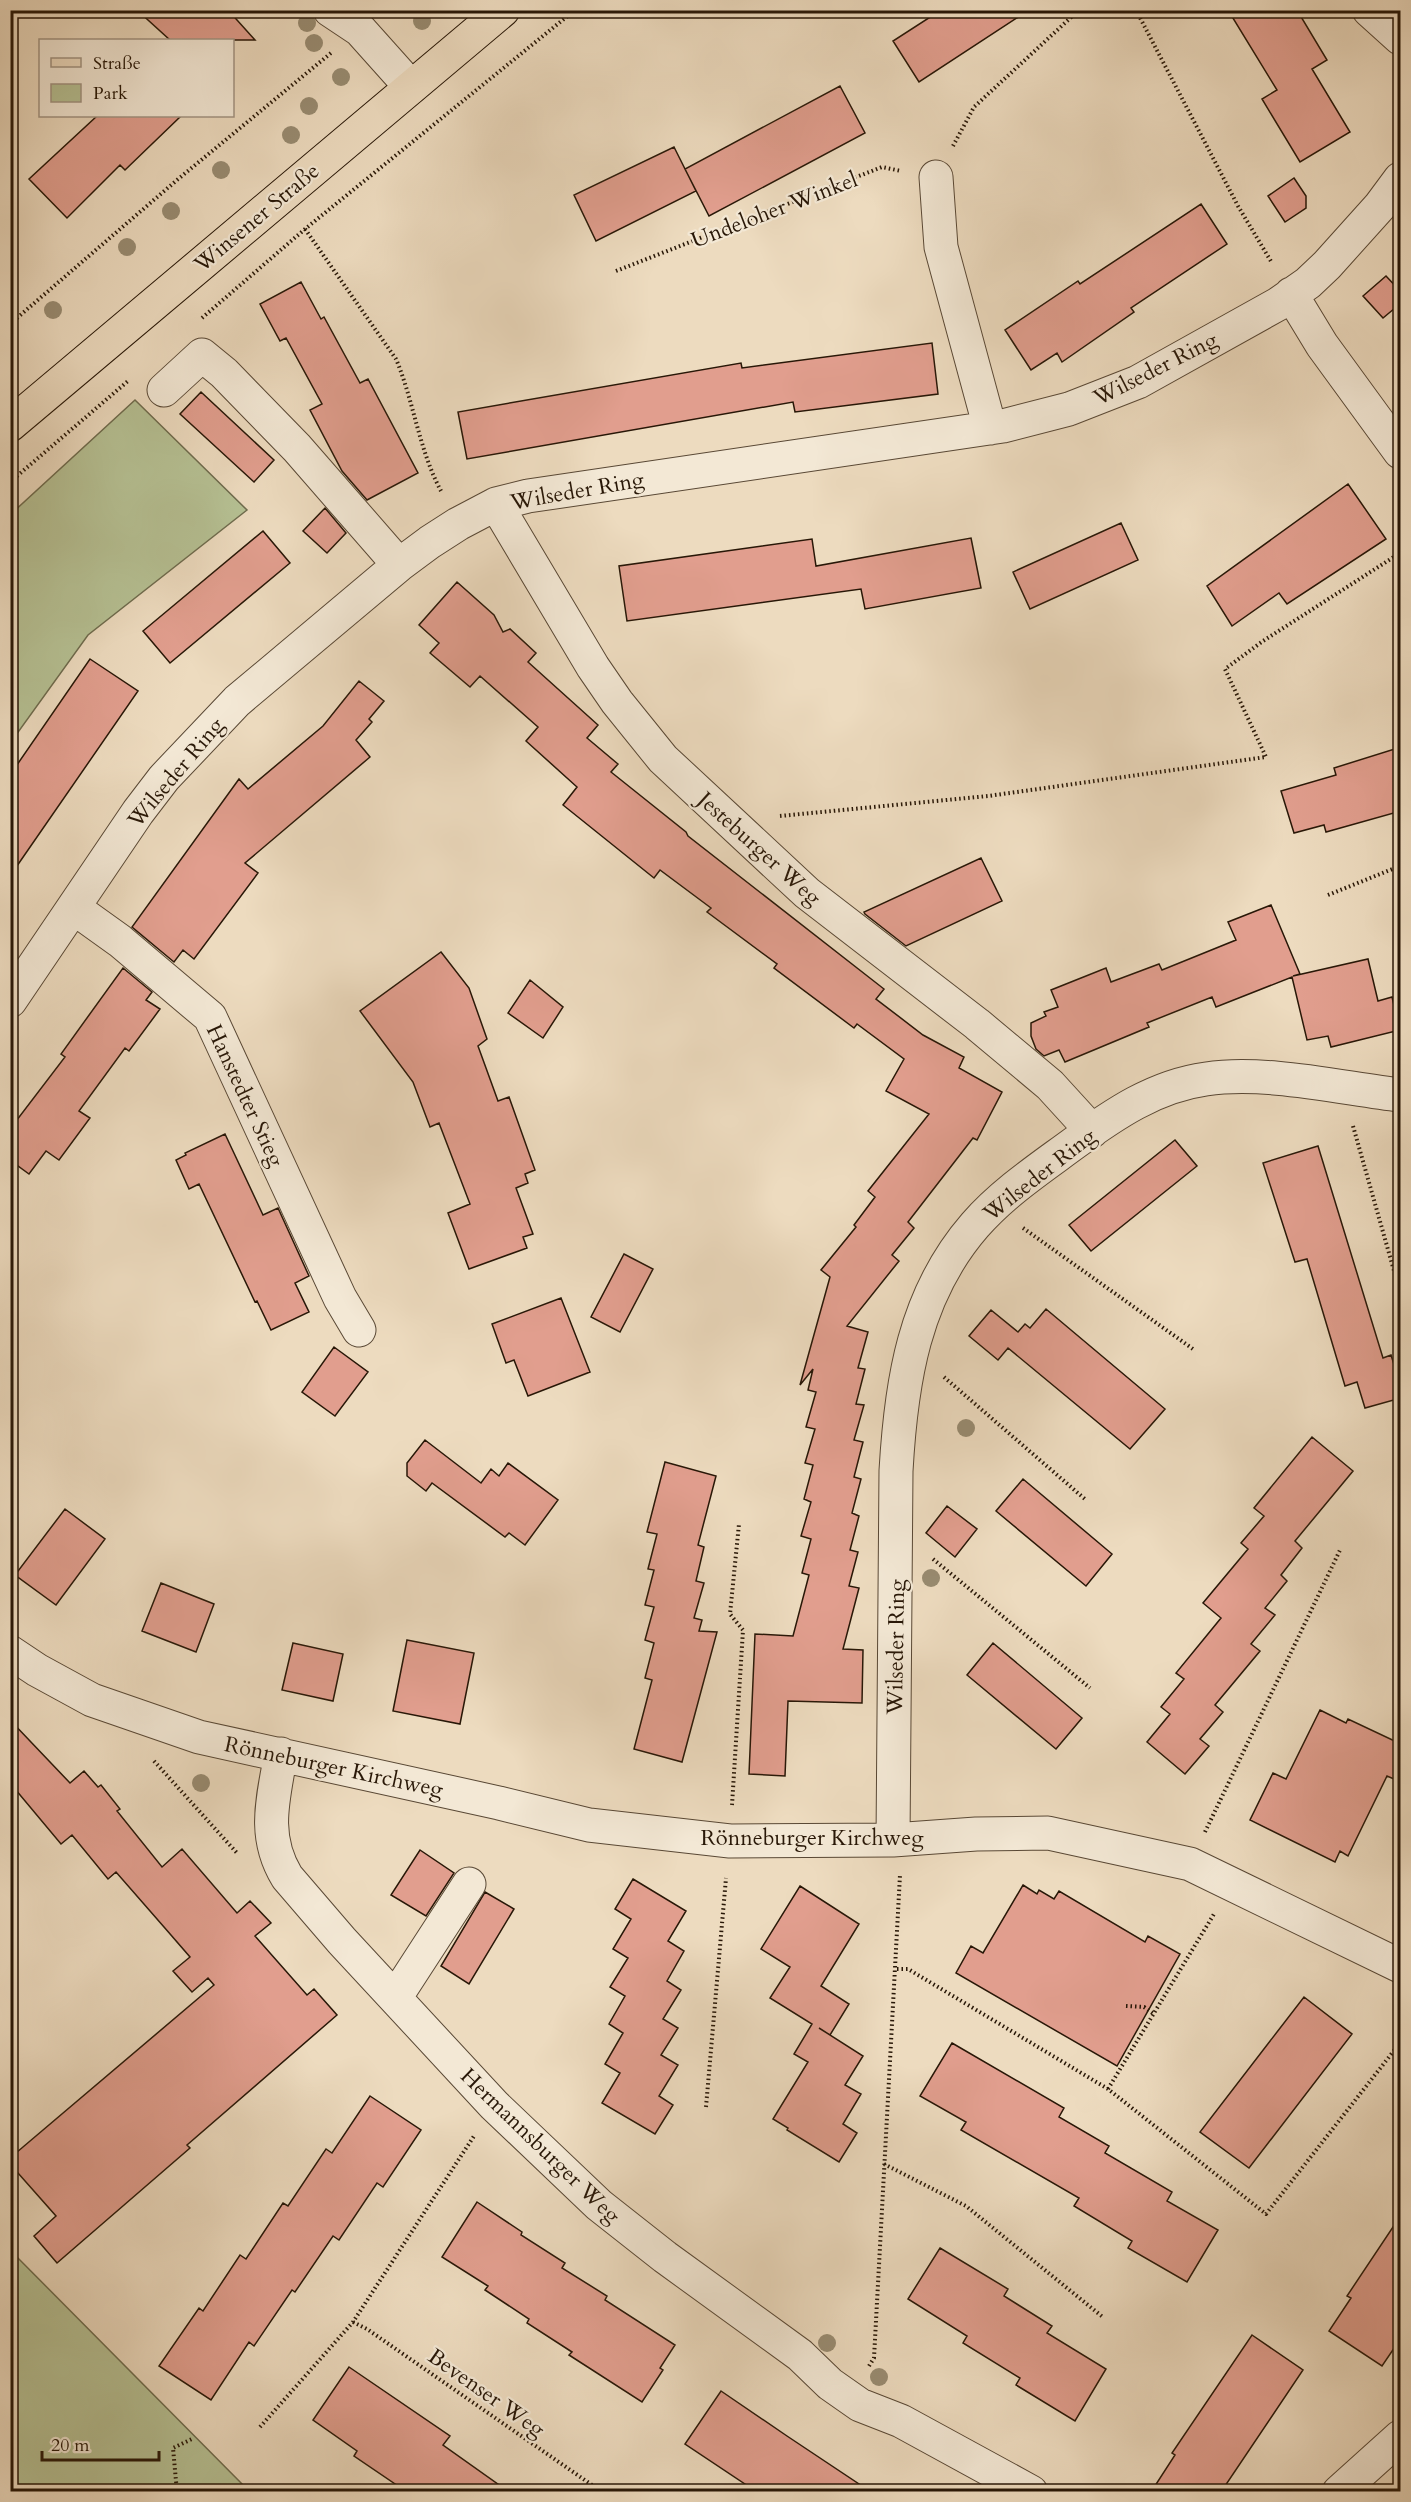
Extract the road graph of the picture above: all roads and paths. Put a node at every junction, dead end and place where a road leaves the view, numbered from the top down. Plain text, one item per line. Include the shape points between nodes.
1 (330, 10) edge
2 (503, 10) edge
3 (575, 10) edge
4 (1079, 10) edge
5 (1136, 10) edge
6 (1369, 10) edge
7 (360, 30) junction
8 (1401, 38) edge
9 (411, 87) junction
10 (936, 177) junction
11 (1401, 179) edge
12 (280, 197) junction
13 (305, 229) junction
14 (616, 271) dead end
15 (1291, 294) junction
16 (198, 321) dead end
17 (10, 324) edge
18 (136, 375) dead end
19 (164, 390) dead end
20 (10, 425) edge
21 (990, 428) junction
22 (1401, 452) edge
23 (10, 482) edge
24 (496, 504) junction
25 (458, 524) junction
26 (1401, 553) edge
27 (399, 565) junction
28 (778, 816) dead end
29 (1401, 866) edge
30 (1328, 895) dead end
31 (74, 908) junction
32 (10, 1001) edge
33 (1353, 1089) junction
34 (1401, 1095) edge
35 (1092, 1131) junction
36 (994, 1205) junction
37 (1401, 1292) edge
38 (359, 1330) dead end
39 (1193, 1349) dead end
40 (909, 1361) junction
41 (1086, 1500) dead end
42 (740, 1524) dead end
43 (896, 1541) junction
44 (1341, 1548) dead end
45 (10, 1652) edge
46 (1090, 1688) dead end
47 (281, 1754) junction
48 (150, 1756) dead end
49 (893, 1839) junction
50 (730, 1841) junction
51 (1190, 1864) junction
52 (287, 1877) junction
53 (1233, 1883) junction
54 (469, 1884) dead end
55 (1401, 1966) edge
56 (897, 1969) junction
57 (395, 1998) junction
58 (1126, 2006) dead end
59 (1155, 2014) junction
60 (1401, 2043) edge
61 (1108, 2089) junction
62 (494, 2105) junction
63 (705, 2107) dead end
64 (884, 2164) junction
65 (1104, 2318) dead end
66 (353, 2322) junction
67 (848, 2396) junction
68 (260, 2427) dead end
69 (1401, 2437) edge
70 (194, 2438) dead end
71 (983, 2480) edge
72 (177, 2492) edge
73 (602, 2492) edge
74 (1031, 2492) edge
75 (1339, 2492) edge

1 - 7 street
2 - 9 main road, Winsener Straße
3 - 13 path
4 - 10 path via 974,107
5 - 15 path via 1238,206
6 - 8 street
7 - 9 street
7 - 17 path
9 - 12 main road, Winsener Straße
10 - 14 path, Undeloher Winkel via 882,167
10 - 21 street via 941,247
11 - 15 street, Wilseder Ring via 1327,265
12 - 13 path
12 - 20 main road, Winsener Straße
13 - 16 path
13 - 25 path via 396,359 429,468
15 - 21 street, Wilseder Ring via 1138,382 1070,409
15 - 22 street via 1322,345
18 - 23 path
19 - 27 street via 202,355 297,448
21 - 24 street, Wilseder Ring via 598,485
24 - 25 street, Wilseder Ring
24 - 35 street, Jesteburger Weg via 593,667 663,759 807,893 1050,1085
25 - 27 street, Wilseder Ring
26 - 28 path via 1225,669 1266,758 988,796
27 - 31 street, Wilseder Ring via 237,701 192,746 138,812
29 - 30 path
31 - 32 street, Wilseder Ring
31 - 38 street, Hanstedter Stieg via 120,940 210,1017 340,1298
33 - 34 street, Wilseder Ring
33 - 35 street, Wilseder Ring via 1275,1079 1207,1078 1157,1091
33 - 37 path via 1352,1122
35 - 36 street, Wilseder Ring
36 - 39 path
36 - 40 street, Wilseder Ring via 963,1241 933,1288
40 - 41 path via 936,1370
40 - 43 street, Wilseder Ring via 899,1421
42 - 50 path via 730,1614 743,1630
43 - 46 path via 925,1552
43 - 49 street, Wilseder Ring
44 - 51 path
45 - 47 street, Rönneburger Kirchweg via 106,1706 199,1737
47 - 50 street, Rönneburger Kirchweg via 589,1825
47 - 52 street, Hermannsburger Weg via 271,1830 276,1855
48 - 52 path via 241,1857
49 - 50 street, Rönneburger Kirchweg
49 - 51 street, Rönneburger Kirchweg via 1048,1833
49 - 56 path via 901,1871
50 - 63 path
51 - 53 street, Rönneburger Kirchweg
52 - 57 street, Hermannsburger Weg
53 - 55 street, Rönneburger Kirchweg
53 - 59 path
54 - 57 street
56 - 61 path via 908,1969
56 - 64 path
57 - 62 street, Hermannsburger Weg
58 - 59 path via 1144,2007
59 - 61 path
60 - 61 path via 1266,2214
62 - 66 path
62 - 67 street, Hermannsburger Weg via 599,2205 665,2258 800,2355
64 - 65 path via 966,2206
64 - 67 path via 874,2358
66 - 68 path
66 - 73 path, Bevenser Weg
67 - 71 street, Hermannsburger Weg via 860,2405 901,2421
69 - 75 street
70 - 72 path via 173,2448
71 - 74 street, Hermannsburger Weg

